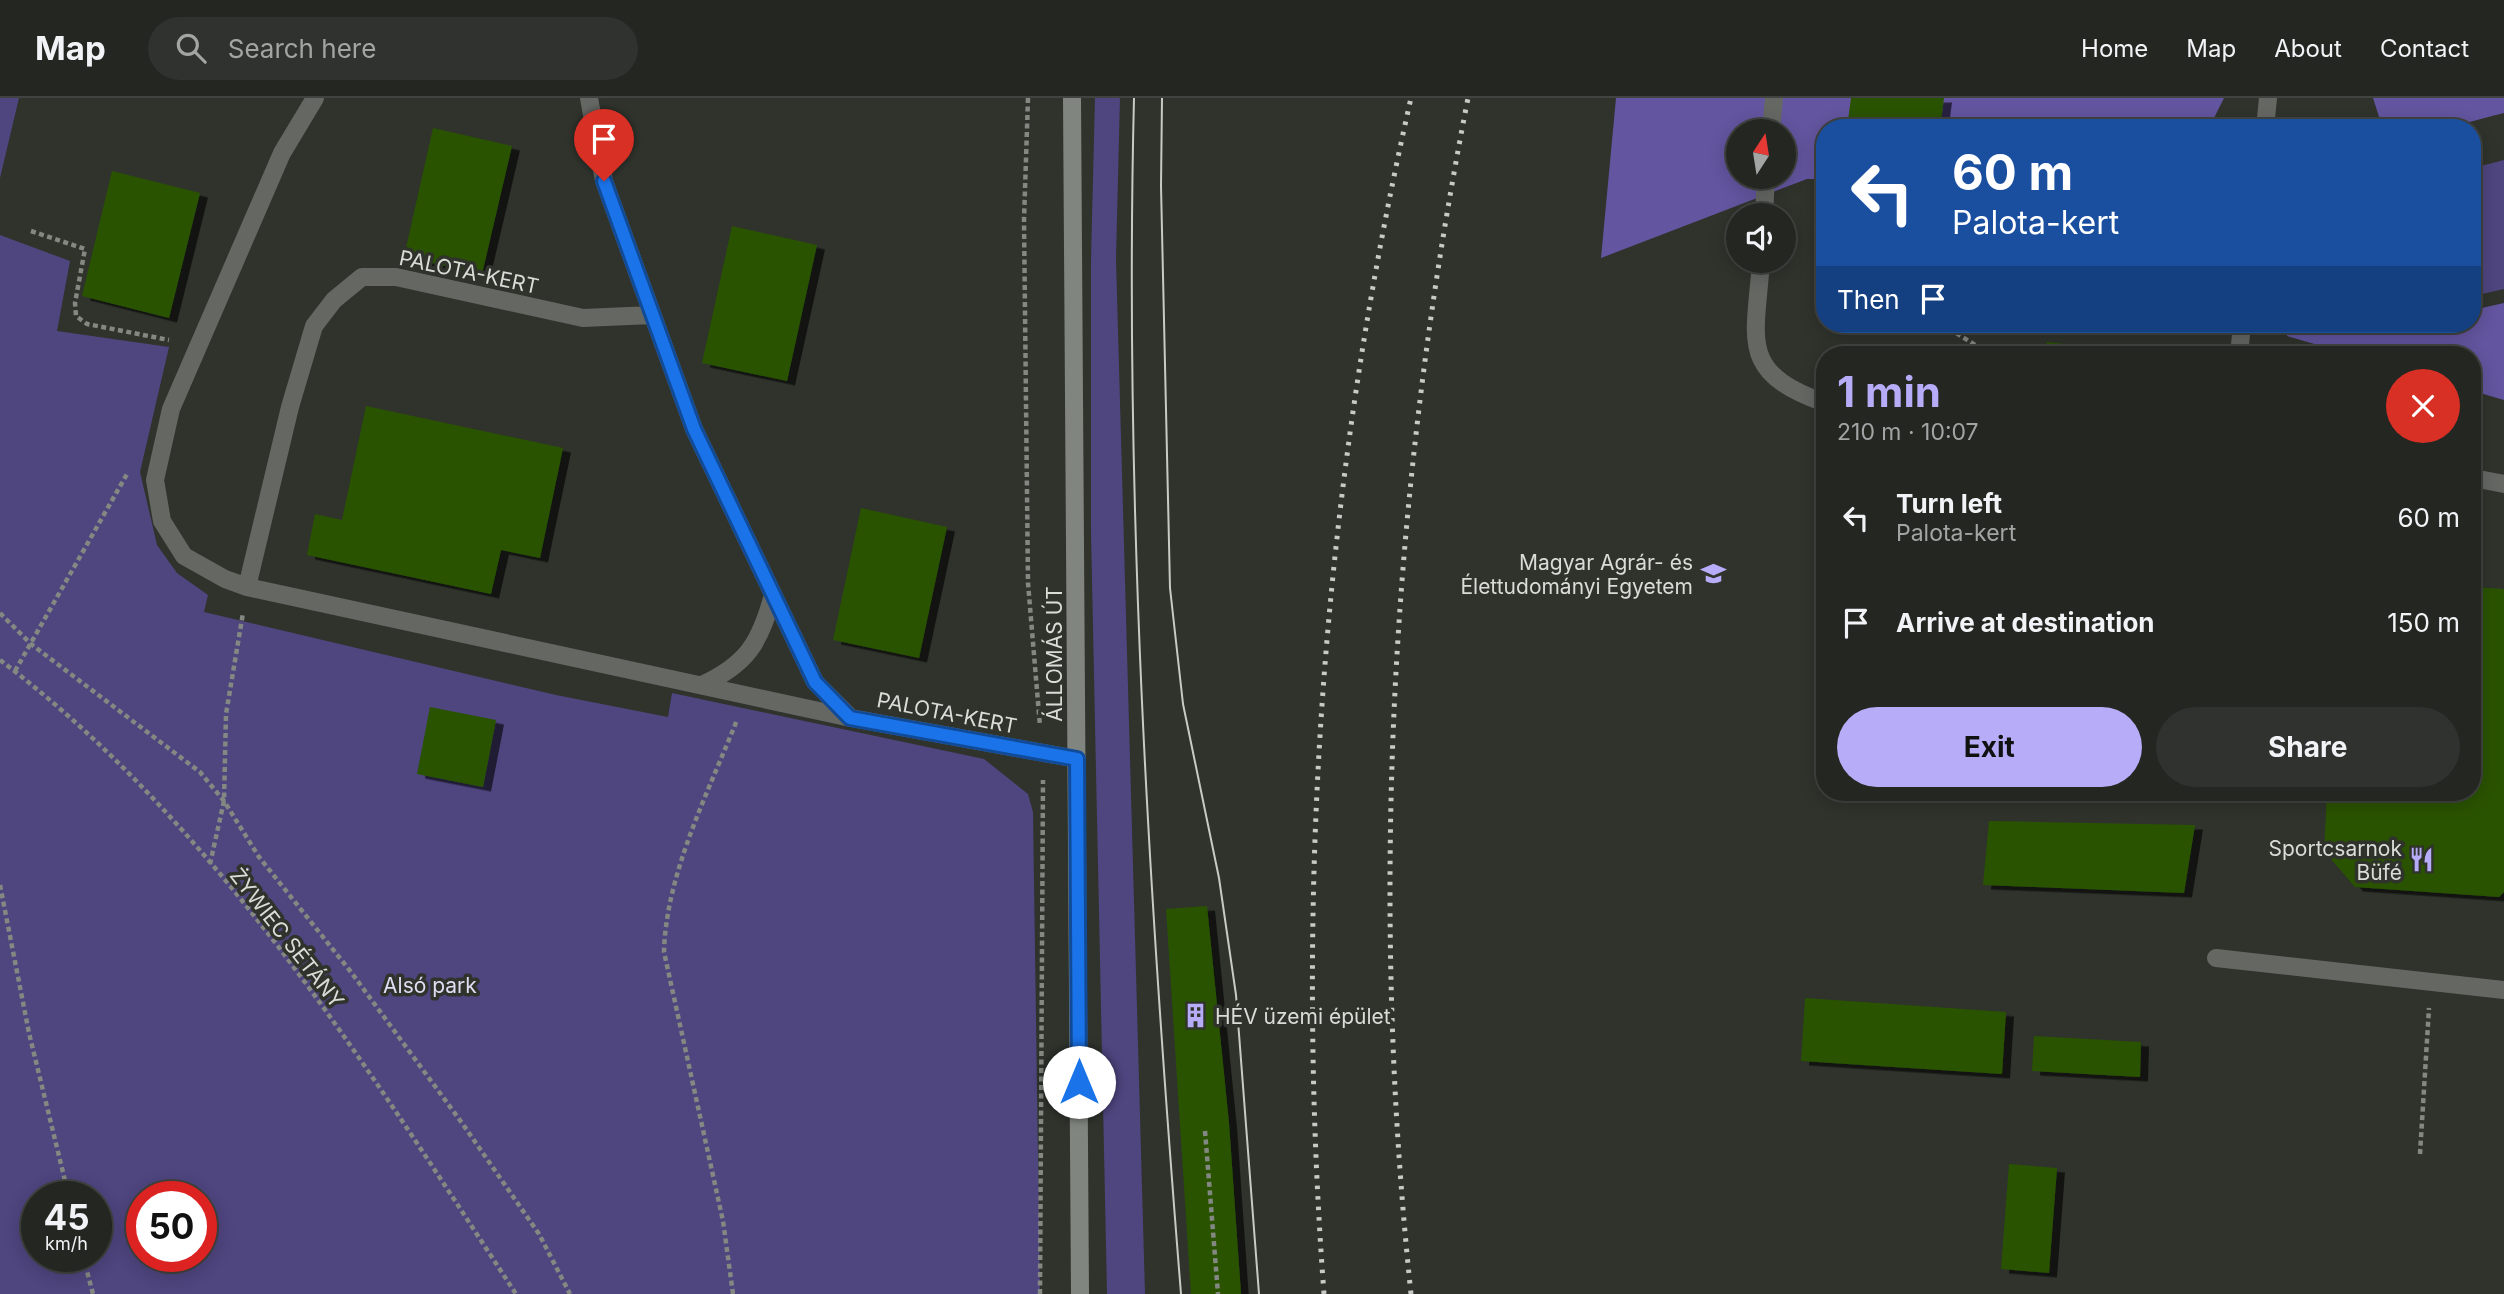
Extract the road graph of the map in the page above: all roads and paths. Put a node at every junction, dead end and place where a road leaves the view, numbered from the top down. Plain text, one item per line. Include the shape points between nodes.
1 (316, 98) edge
2 (589, 98) edge
3 (1028, 98) edge
4 (1072, 98) edge
5 (1774, 98) edge
6 (2268, 98) edge
7 (1772, 119) edge
8 (2266, 119) edge
9 (31, 232) dead end
10 (1760, 273) edge
11 (652, 315) junction
12 (1956, 333) edge
13 (198, 346) junction
14 (1977, 346) edge
15 (1816, 398) edge
16 (131, 466) dead end
17 (2481, 480) edge
18 (2504, 484) edge
19 (247, 587) junction
20 (773, 595) junction
21 (0, 613) edge
22 (31, 644) junction
23 (0, 660) edge
24 (15, 671) junction
25 (702, 685) junction
26 (746, 695) junction
27 (850, 718) junction
28 (1043, 754) junction
29 (1077, 759) junction
30 (224, 802) junction
31 (209, 865) junction
32 (0, 885) edge
33 (2216, 958) dead end
34 (2431, 982) junction
35 (2504, 990) edge
36 (1205, 1131) dead end
37 (2420, 1154) dead end
38 (65, 1181) edge
39 (87, 1272) edge
40 (93, 1294) edge
41 (516, 1294) edge
42 (570, 1294) edge
43 (733, 1294) edge
44 (1040, 1294) edge
45 (1080, 1294) edge
46 (1218, 1294) edge

1 - 13 street, PALOTA-KERT via 282,153
2 - 11 street, PALOTA-KERT via 604,181
3 - 28 path via 1024,220 1028,583
4 - 29 main road, ÁLLOMÁS ÚT
5 - 7 street
6 - 8 street
9 - 13 path via 85,250 75,303 76,316 87,324
10 - 15 street via 1756,338 1764,368
11 - 19 street, PALOTA-KERT via 583,318 396,277 362,277 334,300 314,326
11 - 20 street, PALOTA-KERT via 694,429
12 - 14 path
13 - 19 street, PALOTA-KERT via 171,409 155,480 162,521 184,556
16 - 22 path
17 - 18 street
19 - 25 street, PALOTA-KERT
19 - 30 path via 226,714
20 - 25 street via 764,627 750,652 729,672
20 - 27 street, PALOTA-KERT via 815,682
21 - 22 path
22 - 24 path
22 - 30 path via 192,765
23 - 24 path, ŻYWIEC SÉTÁNY
24 - 31 path, ŻYWIEC SÉTÁNY via 85,729 155,800
25 - 26 street, PALOTA-KERT
26 - 27 street, PALOTA-KERT
26 - 43 path via 674,884 665,916 664,952 723,1221
27 - 28 street, PALOTA-KERT
28 - 29 street, PALOTA-KERT
28 - 44 path
29 - 45 main road, ÁLLOMÁS ÚT
30 - 31 path
30 - 42 path via 259,857 462,1123 539,1234
31 - 41 path, ŻYWIEC SÉTÁNY via 302,975
32 - 38 path
33 - 34 street
34 - 35 street
34 - 37 path
36 - 46 path
39 - 40 path

